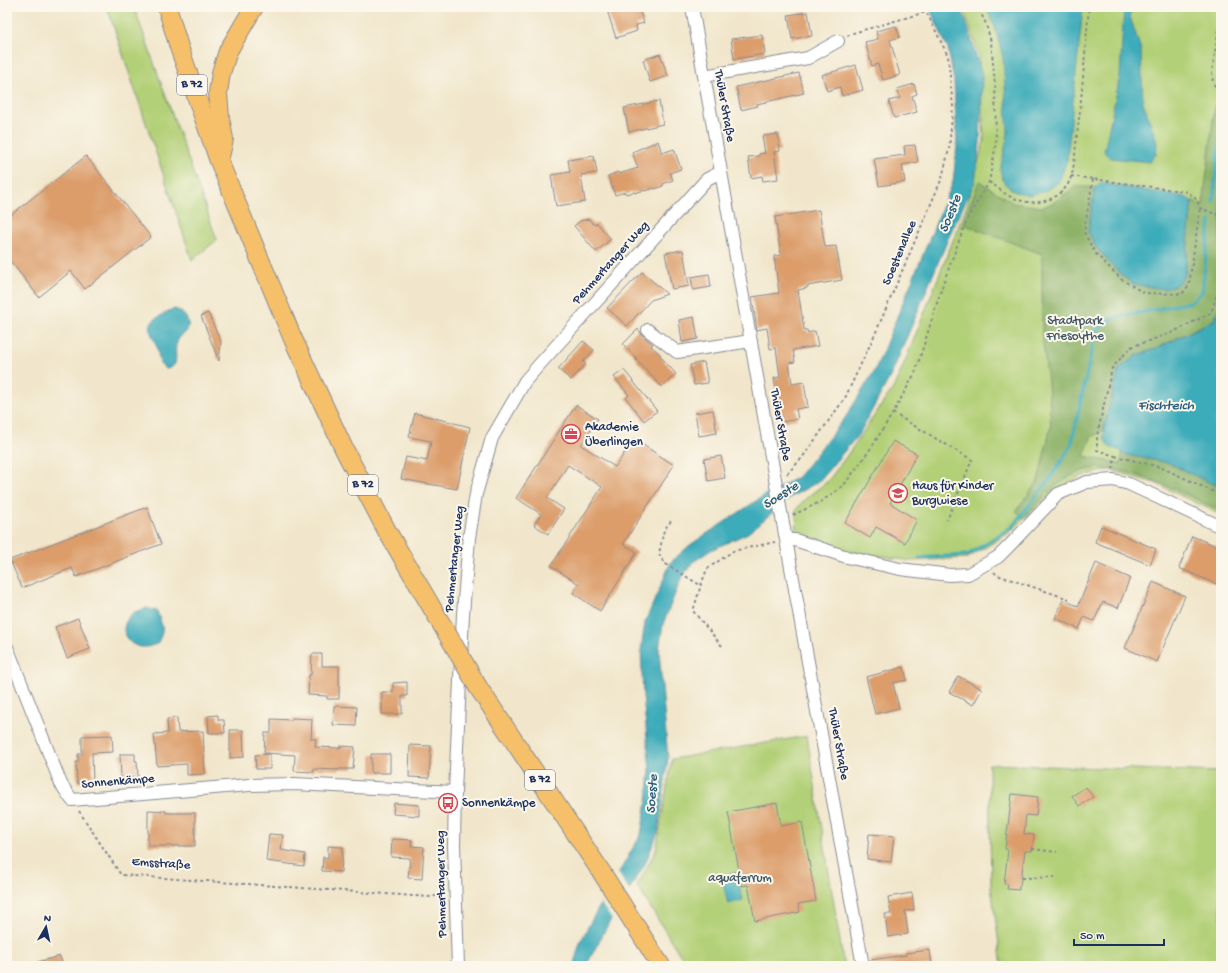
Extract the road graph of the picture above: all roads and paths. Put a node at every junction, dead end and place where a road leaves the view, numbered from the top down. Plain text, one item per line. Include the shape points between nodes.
1 (167, 7) edge
2 (254, 7) edge
3 (692, 7) edge
4 (924, 7) edge
5 (978, 7) edge
6 (1089, 7) edge
7 (1218, 7) edge
8 (926, 12) junction
9 (838, 41) joint
10 (704, 76) junction
11 (1221, 95) edge
12 (219, 161) junction
13 (721, 172) junction
14 (1071, 176) junction
15 (1093, 179) junction
16 (989, 182) junction
17 (1200, 208) junction
18 (1221, 212) edge
19 (1218, 215) junction
20 (1221, 221) edge
21 (1221, 283) edge
22 (648, 330) dead end
23 (751, 341) junction
24 (892, 413) junction
25 (1115, 456) junction
26 (1113, 480) junction
27 (776, 483) junction
28 (1221, 495) edge
29 (786, 515) junction
30 (947, 520) dead end
31 (672, 521) dead end
32 (1221, 527) edge
33 (786, 540) junction
34 (986, 564) junction
35 (701, 585) junction
36 (1069, 599) dead end
37 (722, 646) dead end
38 (7, 647) edge
39 (455, 792) junction
40 (72, 800) junction
41 (1032, 850) dead end
42 (1057, 852) dead end
43 (1056, 877) dead end
44 (1022, 878) dead end
45 (456, 894) junction
46 (458, 966) edge
47 (661, 966) edge
48 (863, 966) edge

1 - 12 highway, B 72
2 - 12 highway, B 72 via 228,51 221,73 218,93 224,138
3 - 10 street, Thüler Straße
4 - 8 path, Soestenallee
5 - 16 path via 991,42 995,84 996,144
6 - 14 path
7 - 11 path via 1220,21 1212,72 1213,83
8 - 9 path via 853,33
8 - 27 path, Soestenallee via 948,56 949,64 953,106 950,149 942,178 845,398 802,458
9 - 10 street via 808,58
10 - 13 street, Thüler Straße
12 - 47 highway, B 72, bridge via 293,340 344,449 387,531 478,687
13 - 23 street, Thüler Straße
13 - 39 street, Pehmertanger Weg via 707,179 525,381 492,438 476,494 469,538
14 - 15 path
14 - 16 path via 1067,186 1056,196 1048,201 1030,203 1009,196
15 - 17 path via 1188,192 1197,200
15 - 17 path via 1084,232 1095,253 1121,279 1144,293 1182,294 1189,285
16 - 24 path via 959,238 915,373
17 - 19 path
18 - 19 path
19 - 20 path
21 - 25 path via 1211,313 1171,333 1131,347 1112,368 1097,436 1098,450
22 - 23 street via 677,352
23 - 27 street, Thüler Straße
24 - 29 path via 844,485 822,501
24 - 30 path via 972,460
25 - 26 path
25 - 28 path via 1160,468
26 - 32 street via 1129,484
26 - 34 street via 1087,482 1058,494 998,557
27 - 29 street, Thüler Straße
29 - 33 street, Thüler Straße
31 - 35 path via 664,530 659,554 664,562
33 - 34 street via 795,540 847,557 919,572 968,574
33 - 35 path via 733,551 707,569
33 - 48 street, Thüler Straße
34 - 36 path via 997,575
35 - 37 path via 693,611
38 - 40 street via 61,784
39 - 40 street, Sonnenkämpe via 294,784 249,785
39 - 45 street, Pehmertanger Weg
40 - 45 path, Emsstraße via 121,875 428,897
41 - 42 path
43 - 44 path
45 - 46 street, Pehmertanger Weg

